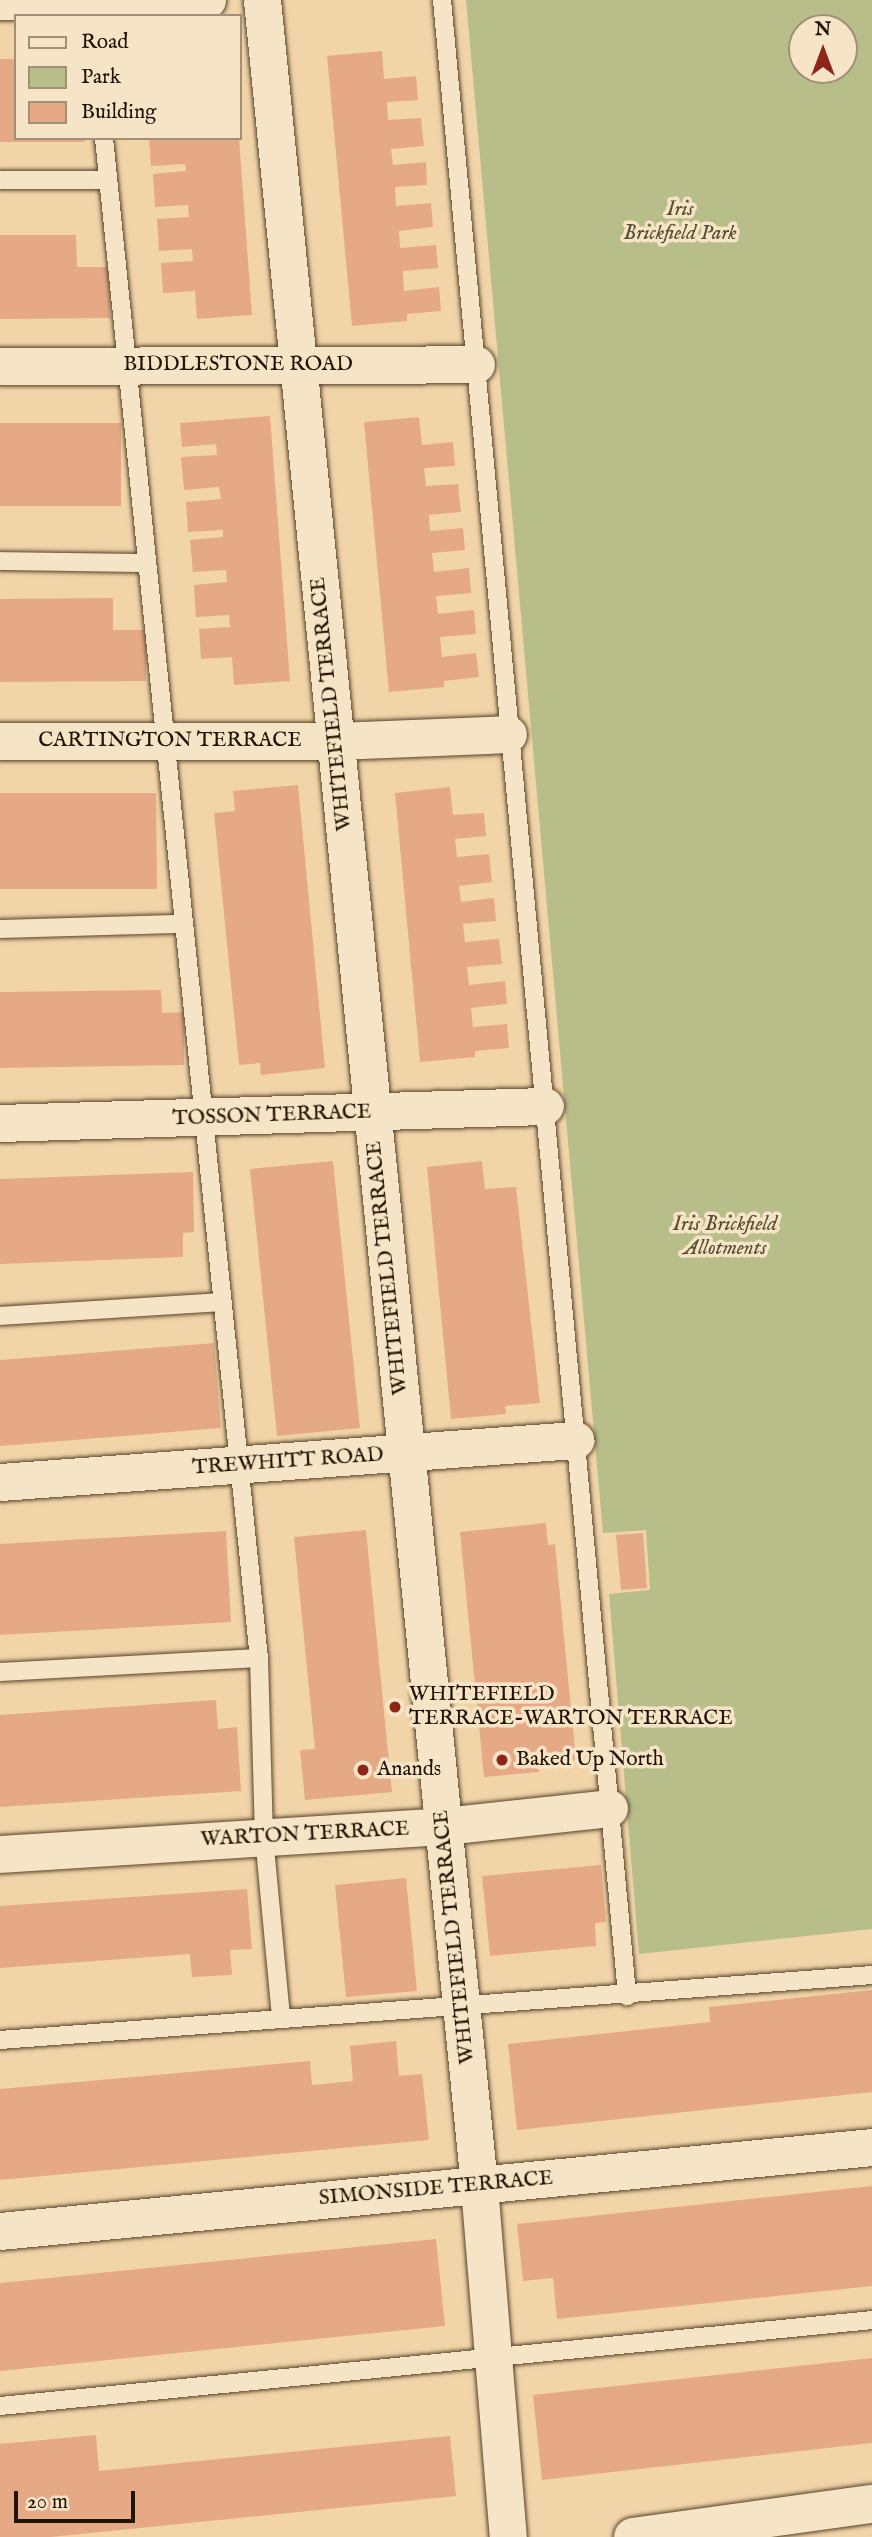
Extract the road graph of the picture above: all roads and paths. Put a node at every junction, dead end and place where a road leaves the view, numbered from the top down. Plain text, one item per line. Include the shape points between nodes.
1 (90, 0) edge
2 (208, 0) edge
3 (262, 0) edge
4 (442, 0) edge
5 (0, 1) edge
6 (104, 140) edge
7 (0, 180) edge
8 (108, 180) junction
9 (476, 364) junction
10 (127, 365) junction
11 (299, 365) junction
12 (0, 366) edge
13 (0, 561) edge
14 (147, 563) junction
15 (508, 734) junction
16 (0, 741) edge
17 (165, 741) junction
18 (336, 741) junction
19 (184, 924) junction
20 (0, 929) edge
21 (545, 1106) junction
22 (373, 1113) junction
23 (204, 1118) junction
24 (0, 1123) edge
25 (222, 1301) junction
26 (0, 1316) edge
27 (575, 1440) junction
28 (407, 1454) junction
29 (239, 1466) junction
30 (0, 1482) edge
31 (259, 1658) junction
32 (0, 1672) edge
33 (609, 1808) junction
34 (444, 1826) junction
35 (264, 1837) junction
36 (0, 1854) edge
37 (872, 1975) edge
38 (627, 1996) junction
39 (462, 2008) junction
40 (281, 2017) junction
41 (0, 2040) edge
42 (872, 2147) edge
43 (479, 2186) junction
44 (0, 2231) edge
45 (872, 2320) edge
46 (494, 2357) junction
47 (0, 2406) edge
48 (872, 2504) edge
49 (508, 2537) edge
50 (633, 2537) edge

1 - 2 street
1 - 5 street
3 - 11 street, WHITEFIELD TERRACE
4 - 9 lane
6 - 8 lane
7 - 8 lane
8 - 10 lane
9 - 11 street, BIDDLESTONE ROAD
9 - 15 lane
10 - 11 street, BIDDLESTONE ROAD
10 - 12 street, BIDDLESTONE ROAD
10 - 14 lane
11 - 18 street, WHITEFIELD TERRACE
13 - 14 lane
14 - 17 lane
15 - 18 street, CARTINGTON TERRACE
15 - 21 lane
16 - 17 street, CARTINGTON TERRACE
17 - 18 street, CARTINGTON TERRACE
17 - 19 lane
18 - 22 street, WHITEFIELD TERRACE
19 - 20 lane
19 - 23 lane
21 - 22 street, TOSSON TERRACE
21 - 27 lane
22 - 23 street, TOSSON TERRACE
22 - 28 street, WHITEFIELD TERRACE
23 - 24 street, TOSSON TERRACE
23 - 25 lane
25 - 26 lane
25 - 29 lane
27 - 28 street, TREWHITT ROAD
27 - 33 lane
28 - 29 street, TREWHITT ROAD
28 - 34 street, WHITEFIELD TERRACE
29 - 30 street, TREWHITT ROAD
29 - 31 lane
31 - 32 lane
31 - 35 lane
33 - 34 street, WARTON TERRACE
33 - 38 lane
34 - 35 street, WARTON TERRACE
34 - 39 street, WHITEFIELD TERRACE
35 - 36 street, WARTON TERRACE
35 - 40 lane
37 - 38 lane
38 - 39 lane
39 - 40 lane
39 - 43 street, WHITEFIELD TERRACE
40 - 41 lane
42 - 43 street, SIMONSIDE TERRACE
43 - 44 street, SIMONSIDE TERRACE
43 - 46 street, WHITEFIELD TERRACE
45 - 46 lane
46 - 47 lane
46 - 49 street, WHITEFIELD TERRACE
48 - 50 street

